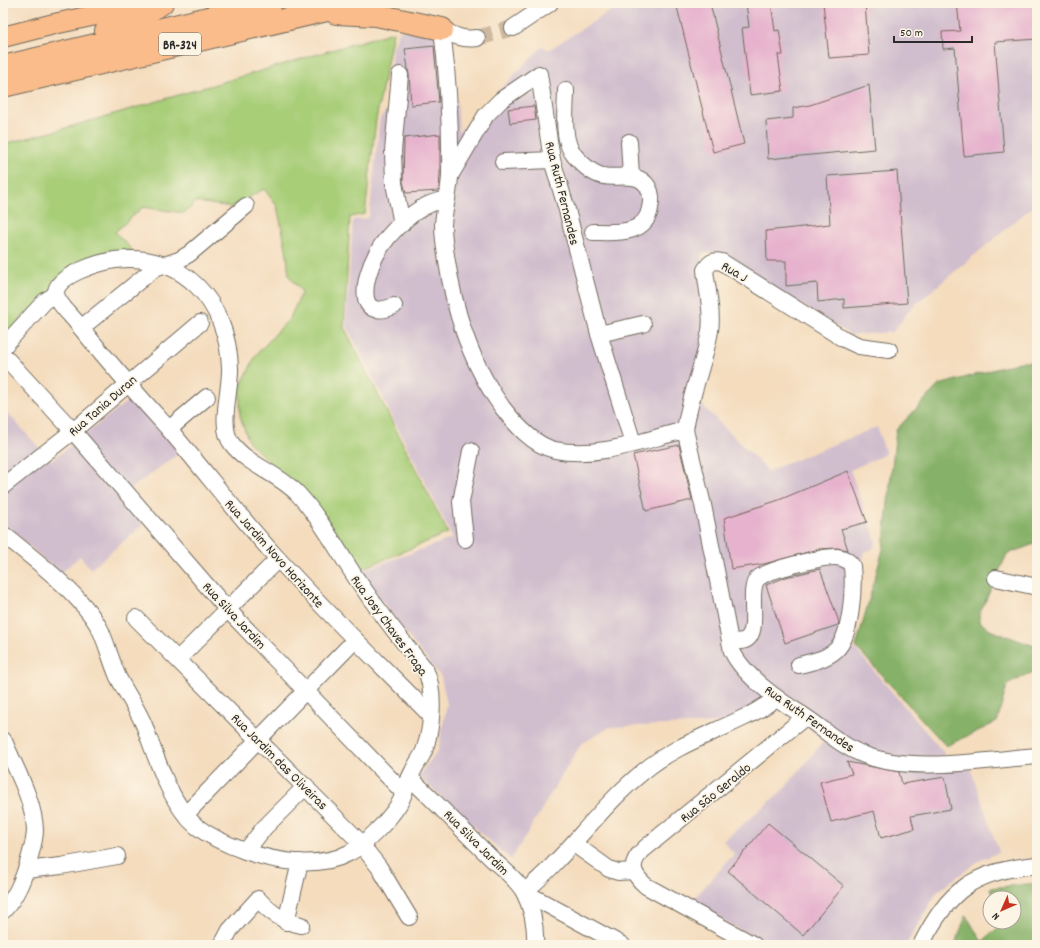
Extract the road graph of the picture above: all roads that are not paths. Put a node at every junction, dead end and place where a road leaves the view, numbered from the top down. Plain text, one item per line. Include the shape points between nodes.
1 (152, 3) edge
2 (162, 3) edge
3 (271, 3) edge
4 (356, 3) edge
5 (550, 3) edge
6 (295, 18) junction
7 (513, 28) tunnel mouth
8 (442, 29) junction
9 (3, 37) edge
10 (477, 38) tunnel mouth
11 (37, 59) junction
12 (3, 67) edge
13 (400, 75) dead end
14 (3, 86) edge
15 (566, 90) dead end
16 (629, 142) dead end
17 (552, 160) junction
18 (503, 162) dead end
19 (450, 176) junction
20 (631, 176) junction
21 (447, 200) junction
22 (246, 206) dead end
23 (402, 224) junction
24 (593, 232) dead end
25 (164, 264) junction
26 (56, 294) junction
27 (394, 306) dead end
28 (200, 323) dead end
29 (643, 324) dead end
30 (81, 328) junction
31 (599, 334) junction
32 (3, 347) edge
33 (889, 350) dead end
34 (3, 355) edge
35 (128, 384) junction
36 (207, 396) dead end
37 (168, 429) junction
38 (685, 430) junction
39 (73, 432) junction
40 (633, 443) junction
41 (471, 451) dead end
42 (3, 486) edge
43 (3, 534) edge
44 (465, 539) dead end
45 (278, 559) junction
46 (996, 578) dead end
47 (1037, 587) edge
48 (227, 609) junction
49 (136, 618) dead end
50 (355, 640) junction
51 (730, 641) junction
52 (178, 659) junction
53 (799, 665) dead end
54 (306, 690) junction
55 (777, 698) junction
56 (430, 715) junction
57 (805, 717) junction
58 (259, 739) junction
59 (4, 741) dead end
60 (1037, 756) edge
61 (306, 786) junction
62 (407, 786) junction
63 (186, 814) junction
64 (362, 844) junction
65 (574, 844) junction
66 (246, 851) junction
67 (117, 856) dead end
68 (300, 862) junction
69 (1037, 865) edge
70 (26, 870) junction
71 (634, 871) junction
72 (524, 892) junction
73 (3, 911) edge
74 (409, 917) dead end
75 (539, 942) edge
76 (222, 945) edge
77 (622, 945) edge
78 (754, 945) edge
79 (921, 945) edge

1 - 9 main road
2 - 11 highway via 124,24
3 - 11 highway, BR-324
4 - 6 highway, BR-324
5 - 7 street
6 - 8 highway via 330,13 376,15
6 - 14 highway, BR-324
8 - 10 street via 458,38
8 - 19 street, Rua Ruth Fernandes via 448,73
11 - 12 highway, BR-324
13 - 23 street via 392,151 394,183
15 - 20 street via 567,141 573,154 584,166 601,176
16 - 20 street
17 - 18 street
17 - 19 street, Rua Ruth Fernandes via 539,74 501,100 486,116
17 - 31 street, Rua Ruth Fernandes
19 - 21 street, Rua Ruth Fernandes
20 - 24 street via 640,179 652,198 650,211 643,222 634,230
21 - 23 street via 434,201 422,207
21 - 40 street, Rua Ruth Fernandes via 443,224 444,242 456,312 478,370 507,414 536,443 553,449 575,453 600,451
22 - 25 street via 189,254
23 - 27 street via 385,241 375,256 364,296 374,309 383,310
25 - 26 street via 132,259 94,265 80,270 61,283
25 - 30 street via 155,268
25 - 56 street, Rua Josy Chaves Fraga via 182,273 195,284 218,312 225,332 230,367 226,425 226,435 230,442 239,452 290,486 306,504 378,611 425,669 432,689
26 - 30 street, Rua Jardim Novo Horizonte
26 - 32 street via 45,301
28 - 35 street, Rua Tania Duran
29 - 31 street
30 - 35 street, Rua Jardim Novo Horizonte
31 - 40 street, Rua Ruth Fernandes
33 - 38 street, Rua J via 859,346 842,338 722,262 715,261 705,270 710,331 694,386
34 - 39 street, Rua Silva Jardim
35 - 37 street, Rua Jardim Novo Horizonte
35 - 39 street, Rua Tania Duran
36 - 37 street
37 - 45 street, Rua Jardim Novo Horizonte
38 - 40 street, Rua Ruth Fernandes
38 - 51 street, Rua Ruth Fernandes
39 - 42 street, Rua Tania Duran
39 - 48 street, Rua Silva Jardim
41 - 44 street via 461,502
43 - 63 street, Rua Josy Chaves Fraga via 82,603 96,623 118,677 139,715 166,779
45 - 48 street
45 - 50 street, Rua Jardim Novo Horizonte
46 - 47 street
48 - 52 street
48 - 54 street, Rua Silva Jardim
49 - 52 street, Rua Jardim das Oliveiras
50 - 54 street
50 - 56 street, Rua Jardim Novo Horizonte
51 - 53 street via 743,641 749,638 752,631 753,588 757,579 788,566 836,557 844,559 852,566 854,581 847,627 841,644 828,656
51 - 55 street, Rua Ruth Fernandes via 736,660
52 - 58 street, Rua Jardim das Oliveiras
54 - 58 street
54 - 62 street, Rua Silva Jardim
55 - 57 street, Rua Ruth Fernandes
55 - 65 street via 745,718 667,753 623,789
56 - 62 street, Rua Josy Chaves Fraga via 426,744
57 - 60 street, Rua Ruth Fernandes via 862,755 899,763 947,764
57 - 71 street, Rua São Geraldo via 640,852 634,863
58 - 61 street, Rua Jardim das Oliveiras
58 - 63 street
59 - 70 street via 33,816 35,831
61 - 64 street, Rua Jardim das Oliveiras
61 - 66 street via 264,828
62 - 64 street, Rua Josy Chaves Fraga via 399,804
62 - 72 street, Rua Silva Jardim via 446,811 516,880
63 - 66 street, Rua Josy Chaves Fraga via 212,836
64 - 68 street, Rua Josy Chaves Fraga via 350,853 334,859
64 - 74 street, Rua Jardim das Oliveiras
65 - 71 street via 609,869 618,872
65 - 72 street via 552,868
66 - 68 street, Rua Josy Chaves Fraga via 264,857
67 - 70 street
68 - 76 street via 294,924 274,915 258,899 230,930
69 - 79 street via 990,874 968,884 945,904
70 - 73 street via 17,894
71 - 78 street via 646,886
72 - 75 street via 531,908
72 - 77 street

